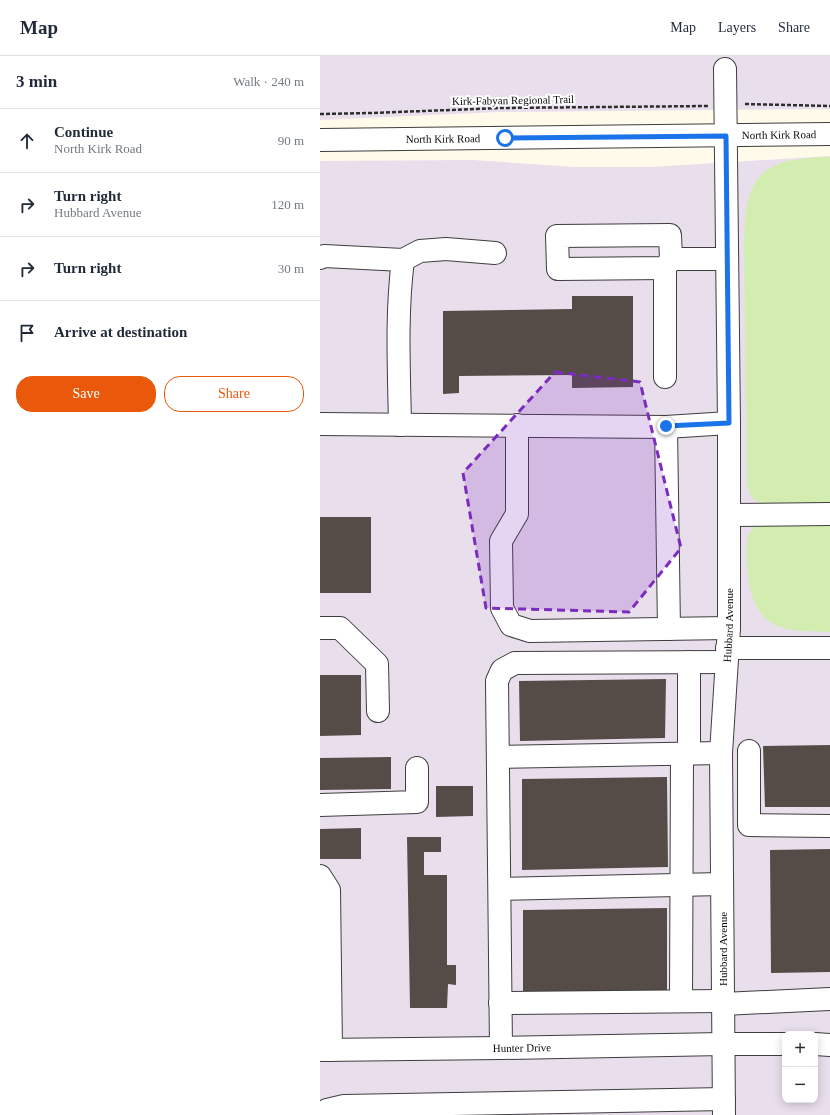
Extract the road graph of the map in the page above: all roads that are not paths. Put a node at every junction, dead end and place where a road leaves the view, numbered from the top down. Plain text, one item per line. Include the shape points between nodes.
1 (725, 69) dead end
2 (830, 134) edge
3 (726, 136) junction
4 (320, 140) edge
5 (495, 253) dead end
6 (320, 258) edge
7 (726, 259) junction
8 (403, 260) junction
9 (668, 264) junction
10 (665, 377) dead end
11 (729, 423) junction
12 (320, 424) edge
13 (400, 425) junction
14 (517, 426) junction
15 (666, 426) junction
16 (830, 514) edge
17 (729, 515) junction
18 (320, 628) edge
19 (669, 629) junction
20 (727, 646) junction
21 (830, 648) edge
22 (689, 662) junction
23 (378, 711) dead end
24 (749, 751) dead end
25 (721, 753) junction
26 (685, 754) junction
27 (499, 757) junction
28 (417, 768) dead end
29 (749, 785) junction
30 (721, 786) junction
31 (320, 805) edge
32 (830, 826) edge
33 (722, 884) junction
34 (681, 885) junction
35 (323, 886) edge
36 (500, 889) junction
37 (830, 999) edge
38 (681, 1002) junction
39 (500, 1003) junction
40 (723, 1003) junction
41 (723, 1044) junction
42 (782, 1044) edge
43 (818, 1044) edge
44 (830, 1044) edge
45 (501, 1048) junction
46 (325, 1050) edge
47 (677, 1107) edge
48 (724, 1107) edge
49 (320, 1114) edge

1 - 3 street, Hubbard Avenue
2 - 3 street, North Kirk Road
3 - 4 street, North Kirk Road
3 - 7 street, Hubbard Avenue
5 - 8 street via 446,249 420,251
6 - 8 street via 324,256
7 - 9 street
7 - 11 street, Hubbard Avenue
8 - 13 street via 399,331
9 - 9 street via 558,269 557,236 670,235
9 - 10 street
11 - 15 street
11 - 17 street, Hubbard Avenue
12 - 13 street
13 - 14 street
14 - 15 street
14 - 19 street via 517,514 501,541 502,608 511,625 530,631
15 - 19 street
16 - 17 street
17 - 20 street, Hubbard Avenue
18 - 23 street via 340,628 377,664
19 - 20 street
20 - 21 street
20 - 22 street
20 - 25 street, Hubbard Avenue
22 - 26 street
22 - 27 street via 515,663 502,670 497,681
24 - 29 street
25 - 26 street
25 - 30 street, Hubbard Avenue
26 - 27 street
26 - 34 street
27 - 36 street
28 - 31 street via 417,802
29 - 30 street
29 - 32 street via 749,825
30 - 33 street, Hubbard Avenue
33 - 34 street
33 - 40 street, Hubbard Avenue
34 - 36 street
34 - 38 street
35 - 46 street
36 - 39 street
37 - 40 street
38 - 39 street
38 - 40 street
39 - 45 street
40 - 41 street, Hubbard Avenue
41 - 42 street, Hunter Drive
41 - 45 street, Hunter Drive
41 - 48 street, Hubbard Avenue
43 - 44 street
45 - 46 street, Hunter Drive
47 - 48 street
47 - 49 street via 344,1106

